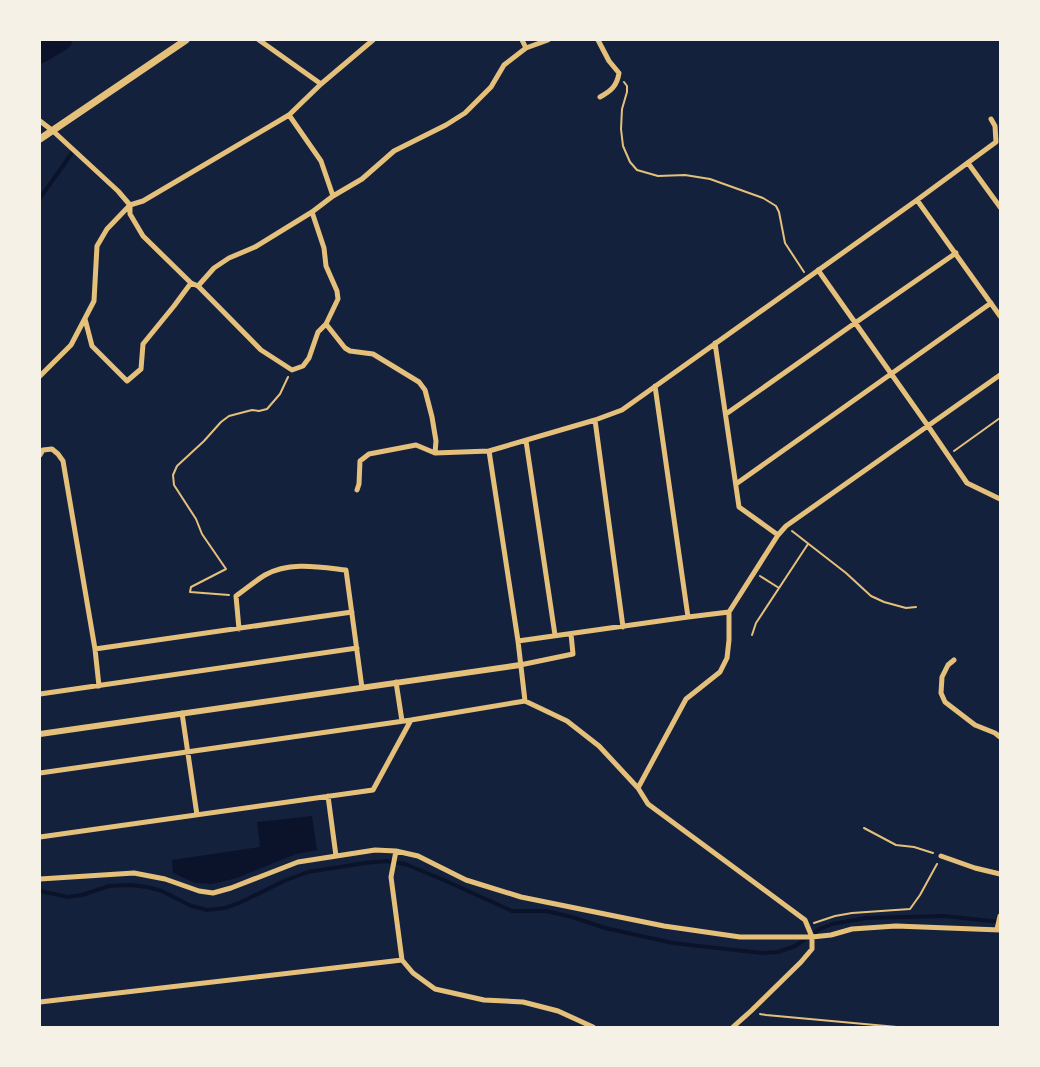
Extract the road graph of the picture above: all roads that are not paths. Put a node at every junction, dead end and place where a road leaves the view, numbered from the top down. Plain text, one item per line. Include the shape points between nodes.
1 (186, 40) edge
2 (259, 40) edge
3 (373, 40) edge
4 (522, 40) edge
5 (548, 40) edge
6 (598, 40) edge
7 (526, 48) junction
8 (321, 84) junction
9 (600, 97) dead end
10 (289, 115) junction
11 (991, 119) dead end
12 (40, 120) edge
13 (53, 130) junction
14 (40, 139) edge
15 (968, 163) junction
16 (332, 196) junction
17 (917, 200) junction
18 (130, 206) junction
19 (1000, 207) edge
20 (312, 212) junction
21 (956, 253) junction
22 (818, 270) junction
23 (191, 284) junction
24 (198, 286) junction
25 (991, 303) junction
26 (1000, 316) edge
27 (85, 318) junction
28 (855, 323) junction
29 (326, 324) junction
30 (716, 343) junction
31 (891, 374) junction
32 (1000, 375) edge
33 (40, 376) edge
34 (655, 386) junction
35 (726, 414) junction
36 (595, 420) junction
37 (928, 426) junction
38 (526, 441) junction
39 (489, 451) junction
40 (435, 453) junction
41 (40, 456) edge
42 (736, 484) junction
43 (356, 490) dead end
44 (1000, 500) edge
45 (778, 535) junction
46 (352, 612) junction
47 (729, 612) junction
48 (688, 617) junction
49 (624, 627) junction
50 (239, 629) junction
51 (571, 634) junction
52 (555, 635) junction
53 (518, 641) junction
54 (357, 648) junction
55 (95, 649) junction
56 (954, 660) dead end
57 (520, 665) junction
58 (396, 682) junction
59 (99, 686) junction
60 (362, 688) junction
61 (40, 694) edge
62 (525, 701) junction
63 (182, 713) junction
64 (411, 720) junction
65 (402, 721) junction
66 (40, 734) edge
67 (1000, 737) edge
68 (188, 752) junction
69 (40, 773) edge
70 (638, 788) junction
71 (328, 796) junction
72 (197, 815) junction
73 (40, 837) edge
74 (396, 851) junction
75 (336, 856) junction
76 (941, 856) road end
77 (1000, 874) edge
78 (40, 879) edge
79 (1000, 916) edge
80 (999, 930) edge
81 (812, 937) junction
82 (402, 960) junction
83 (40, 1002) edge
84 (593, 1027) edge
85 (733, 1027) edge

1 - 13 main road
2 - 8 street
3 - 8 street
4 - 7 street
5 - 7 street
6 - 9 street via 619,73 611,90
7 - 16 street via 504,65 491,87 465,113 394,151 362,178
8 - 10 street
10 - 16 street via 321,161
10 - 18 street
11 - 15 street via 996,142
12 - 13 street
13 - 14 main road
13 - 18 street
15 - 17 street
15 - 19 street
16 - 20 street
17 - 21 street
17 - 22 street
18 - 23 street via 130,214 143,236
18 - 27 street via 107,229 97,246 94,301
20 - 24 street via 255,247 229,258 214,268
20 - 29 street via 338,299
21 - 25 street
21 - 28 street
22 - 28 street
22 - 30 street
23 - 24 street
23 - 27 street via 143,344 141,369 127,381 92,346
24 - 29 street via 261,350 292,370 303,366 309,358 318,332
25 - 26 street
25 - 31 street
27 - 33 street via 71,345
28 - 31 street
28 - 35 street
29 - 40 street via 345,348 373,354 418,382 425,390 436,441
30 - 34 street
30 - 35 street
31 - 37 street
31 - 42 street
32 - 37 street
34 - 36 street via 622,410
34 - 48 street
35 - 42 street
36 - 38 street
36 - 49 street
37 - 44 street via 967,482
37 - 45 street via 786,526
38 - 39 street
38 - 52 street
39 - 40 street
39 - 53 street
40 - 43 street via 416,445 369,454 360,461
41 - 55 street via 43,450 52,449 63,461
42 - 45 street via 739,507
45 - 47 street
46 - 50 street
46 - 50 street via 346,570 306,566 282,568 266,574 236,596
46 - 54 street
47 - 48 street
47 - 70 street via 727,658 720,672 686,699
48 - 49 street
49 - 51 street
50 - 55 street
51 - 52 street
51 - 57 street via 573,654
52 - 53 street
53 - 57 street
54 - 59 street
54 - 60 street
55 - 59 street
56 - 67 street via 942,677 940,693 945,702 975,725
57 - 58 street
57 - 62 street
58 - 60 street
58 - 65 street
59 - 61 street
60 - 63 street
62 - 64 street
62 - 70 street via 567,721 598,746
63 - 66 street
63 - 68 street
64 - 65 street
64 - 71 street via 373,790
65 - 68 street
68 - 69 street
68 - 72 street
70 - 81 street via 648,804 805,920
71 - 72 street
71 - 75 street
72 - 73 street
74 - 75 street via 375,850
74 - 81 street via 418,856 466,880 521,896 664,926 740,937
74 - 82 street via 391,877
75 - 78 street via 298,862 213,893 134,873
76 - 77 street
79 - 80 street
80 - 81 street via 896,926 852,929
81 - 85 street via 812,949 801,962
82 - 83 street
82 - 84 street via 413,973 435,989 484,1000 532,1004 558,1011

